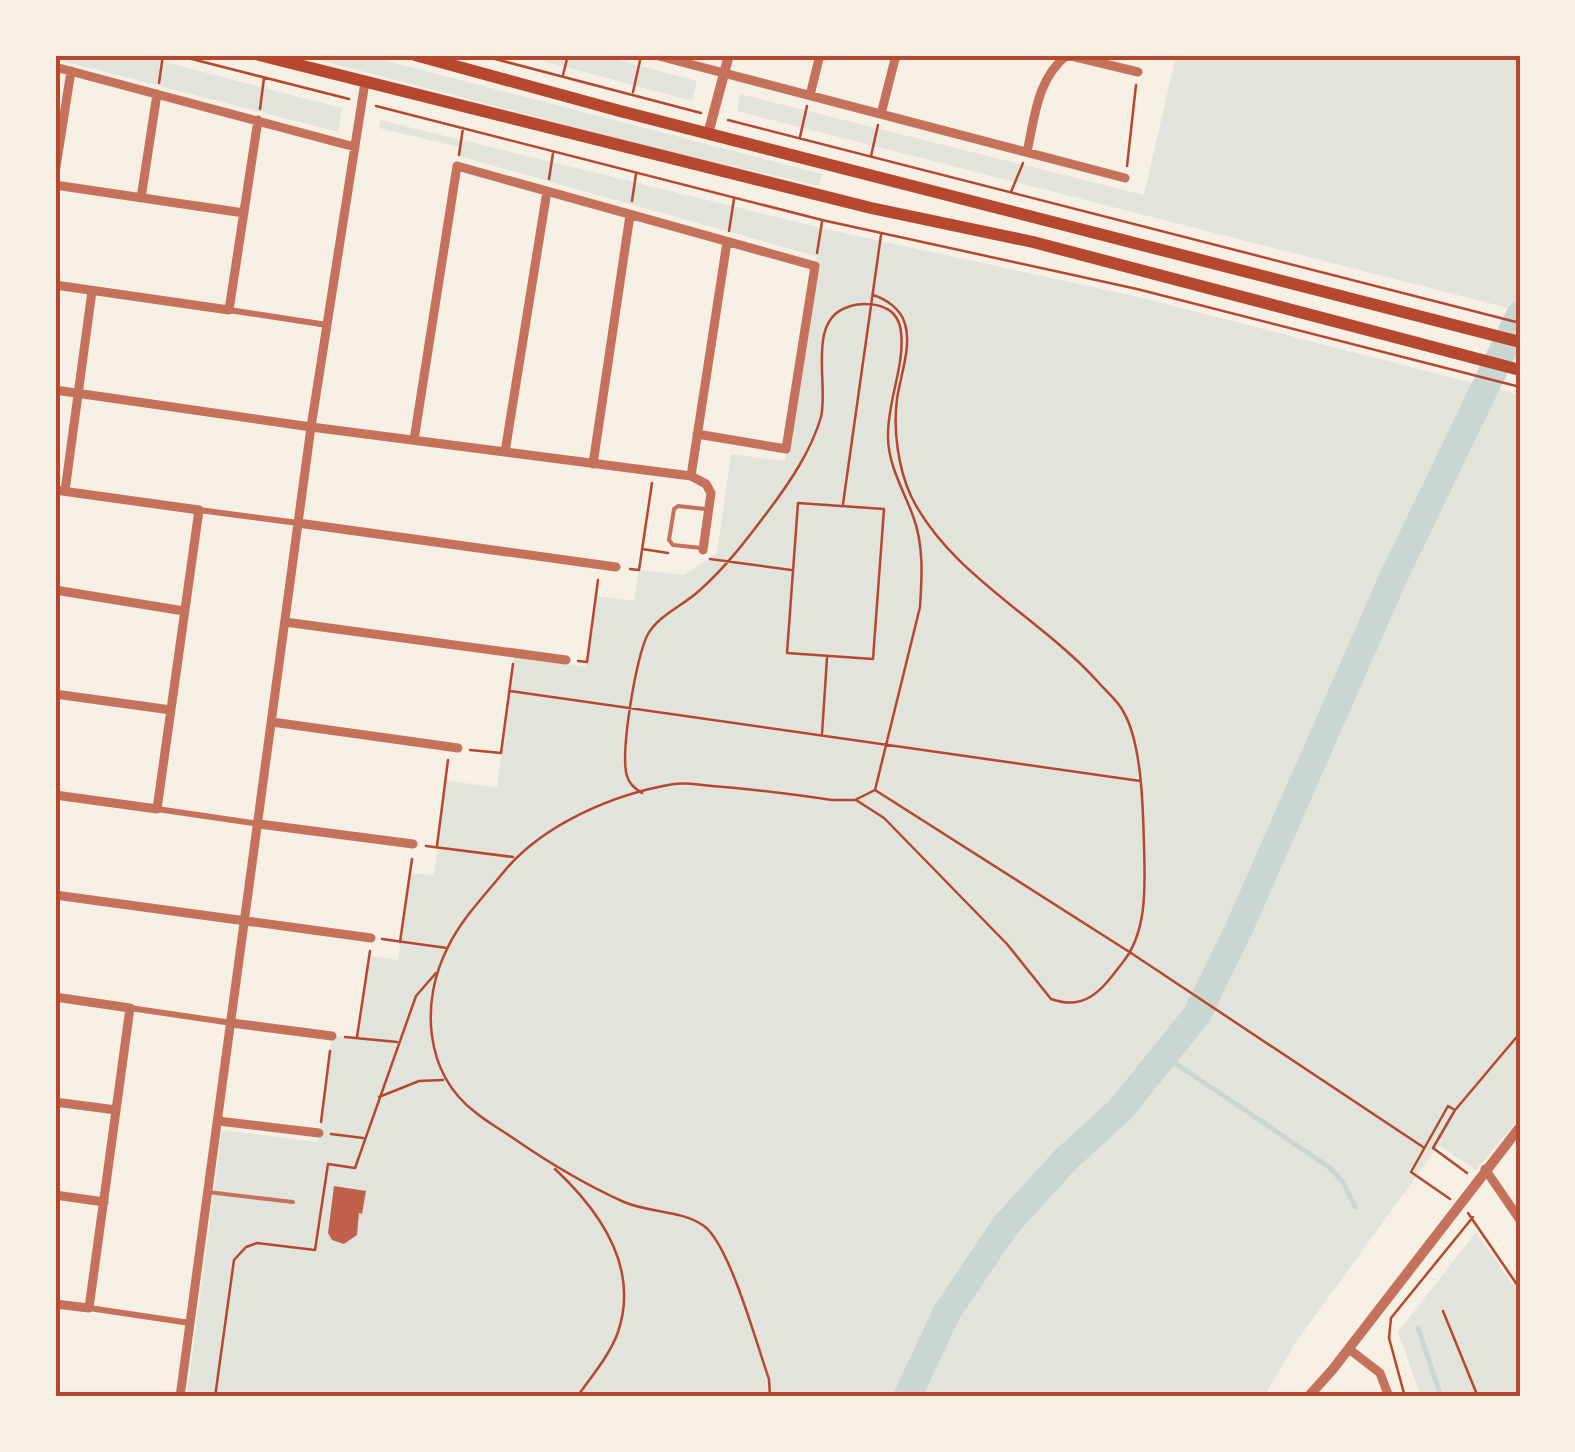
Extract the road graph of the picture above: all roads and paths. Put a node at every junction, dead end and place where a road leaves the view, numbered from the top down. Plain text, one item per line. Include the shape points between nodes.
1 (163, 55) edge
2 (176, 55) edge
3 (259, 55) edge
4 (415, 55) edge
5 (480, 55) edge
6 (568, 55) edge
7 (642, 55) edge
8 (654, 55) edge
9 (729, 55) edge
10 (820, 55) edge
11 (896, 55) edge
12 (1067, 55) edge
13 (497, 57) edge
14 (55, 67) edge
15 (71, 71) junction
16 (1138, 72) joint
17 (724, 73) junction
18 (563, 76) junction
19 (264, 78) junction
20 (365, 82) junction
21 (157, 94) junction
22 (632, 95) junction
23 (810, 96) junction
24 (362, 102) junction
25 (881, 114) junction
26 (713, 116) junction
27 (258, 120) junction
28 (463, 128) junction
29 (708, 134) junction
30 (799, 138) junction
31 (355, 147) junction
32 (553, 151) junction
33 (1027, 152) junction
34 (870, 157) junction
35 (457, 166) junction
36 (636, 172) junction
37 (55, 173) edge
38 (1125, 178) joint
39 (55, 185) edge
40 (547, 191) junction
41 (1012, 192) junction
42 (141, 198) junction
43 (734, 198) junction
44 (244, 212) junction
45 (630, 214) junction
46 (822, 220) junction
47 (882, 234) junction
48 (728, 242) junction
49 (815, 266) junction
50 (55, 286) edge
51 (92, 291) junction
52 (872, 295) junction
53 (871, 305) junction
54 (229, 310) junction
55 (1520, 322) edge
56 (327, 325) junction
57 (1520, 342) edge
58 (1520, 370) edge
59 (1520, 387) edge
60 (55, 390) edge
61 (78, 394) junction
62 (311, 427) junction
63 (697, 434) junction
64 (414, 440) junction
65 (505, 452) junction
66 (593, 464) junction
67 (653, 471) junction
68 (691, 476) junction
69 (60, 491) edge
70 (842, 506) junction
71 (710, 509) junction
72 (199, 510) junction
73 (298, 524) junction
74 (703, 549) joint
75 (642, 550) junction
76 (677, 554) dead end
77 (711, 559) dead end
78 (728, 561) junction
79 (600, 565) junction
80 (616, 567) dead end
81 (639, 570) dead end
82 (793, 570) junction
83 (55, 590) edge
84 (184, 610) junction
85 (285, 622) junction
86 (515, 653) junction
87 (828, 656) junction
88 (566, 660) dead end
89 (587, 662) dead end
90 (510, 692) junction
91 (55, 694) edge
92 (631, 707) junction
93 (170, 710) junction
94 (272, 722) junction
95 (822, 735) junction
96 (886, 744) junction
97 (454, 748) junction
98 (1141, 782) junction
99 (874, 790) junction
100 (642, 793) junction
101 (55, 795) edge
102 (855, 800) junction
103 (156, 810) junction
104 (259, 824) junction
105 (414, 844) junction
106 (437, 847) junction
107 (515, 857) junction
108 (55, 895) edge
109 (246, 921) junction
110 (372, 938) junction
111 (400, 942) junction
112 (446, 948) junction
113 (1131, 953) junction
114 (437, 972) junction
115 (55, 997) edge
116 (130, 1008) junction
117 (232, 1022) junction
118 (1520, 1033) edge
119 (332, 1036) junction
120 (356, 1038) junction
121 (397, 1042) junction
122 (446, 1080) junction
123 (378, 1098) junction
124 (55, 1102) edge
125 (116, 1110) junction
126 (1456, 1110) junction
127 (218, 1120) junction
128 (1520, 1127) edge
129 (320, 1133) junction
130 (364, 1138) junction
131 (1423, 1147) junction
132 (546, 1161) junction
133 (1484, 1169) junction
134 (1476, 1180) junction
135 (208, 1192) junction
136 (55, 1195) edge
137 (104, 1202) junction
138 (293, 1202) dead end
139 (1458, 1204) junction
140 (1474, 1216) junction
141 (1520, 1220) edge
142 (1520, 1289) edge
143 (55, 1304) edge
144 (89, 1308) junction
145 (1443, 1311) dead end
146 (190, 1323) junction
147 (1349, 1348) junction
148 (180, 1397) edge
149 (215, 1397) edge
150 (577, 1397) edge
151 (770, 1397) edge
152 (1308, 1397) edge
153 (1389, 1397) edge
154 (1404, 1397) edge
155 (1478, 1397) edge

1 - 21 path
2 - 19 path
3 - 20 main road
4 - 29 main road
5 - 13 path
6 - 18 path
7 - 22 path
8 - 17 street
9 - 17 street
10 - 23 street
11 - 25 street
12 - 16 street
12 - 33 street via 1044,81
13 - 18 path
14 - 15 street
15 - 21 street
15 - 37 street
16 - 38 path
17 - 23 street
17 - 26 street
18 - 22 path
19 - 24 path
19 - 27 path
20 - 24 street
20 - 58 main road via 1033,242
21 - 27 street
21 - 42 street
22 - 26 path
23 - 25 street
23 - 30 path
24 - 28 path
24 - 31 street
25 - 33 street
25 - 34 path
26 - 29 street
26 - 30 path
27 - 31 street
27 - 44 street
28 - 32 path
28 - 35 path
29 - 57 main road
30 - 34 path
31 - 56 street
32 - 36 path
32 - 40 path
33 - 38 street
33 - 41 path
34 - 41 path
35 - 40 street
35 - 64 street
36 - 43 path
36 - 45 path
39 - 42 street
40 - 45 street
40 - 65 street
41 - 55 path
42 - 44 street
43 - 46 path
43 - 48 path
44 - 54 street
45 - 48 street
45 - 66 street
46 - 47 path
46 - 49 path
47 - 52 path
47 - 59 path via 1137,289
48 - 49 street
48 - 63 street
49 - 63 street via 786,449
50 - 51 street
51 - 54 street
51 - 61 street
52 - 53 path
52 - 98 path via 905,322 896,436 911,496 930,528 1080,661 1124,711
53 - 70 path
53 - 78 path via 838,310 826,326 820,420 788,485
53 - 96 path via 900,321 888,442 914,518 922,577
54 - 56 street
56 - 62 street
60 - 61 street
61 - 62 street
61 - 69 street
62 - 64 street
62 - 73 street
63 - 68 street
64 - 65 street
65 - 66 street
66 - 67 street
67 - 68 street
67 - 75 path
68 - 71 street via 706,484
69 - 72 street
70 - 82 path via 798,503
70 - 87 path via 884,509 873,659
71 - 74 street
71 - 74 lane via 674,510 670,544
72 - 73 street
72 - 84 street
73 - 79 street
73 - 85 street
75 - 76 path
75 - 81 path
77 - 78 path
78 - 82 path
78 - 92 path via 648,634
79 - 80 street
79 - 89 path
82 - 87 path via 787,653
83 - 84 street
84 - 93 street
85 - 86 street
85 - 94 street
86 - 88 street
86 - 90 path
87 - 95 path
90 - 92 path
90 - 97 path via 502,754
91 - 93 street
92 - 95 path
92 - 100 path via 626,774
93 - 103 street
94 - 97 street
94 - 104 street
95 - 96 path
96 - 98 path
96 - 99 path
97 - 106 path
98 - 113 path via 1145,879
99 - 102 path
99 - 113 path
100 - 102 path via 677,784
100 - 107 path via 563,823
101 - 103 street
102 - 113 path via 884,818 1007,944 1050,999 1079,1003 1098,995
103 - 104 street
104 - 105 street
104 - 109 street
105 - 106 path
105 - 111 path
106 - 107 path
107 - 112 path
108 - 109 street
109 - 110 street
109 - 117 street
110 - 111 path
110 - 120 path
111 - 112 path
112 - 114 path
113 - 131 path
114 - 121 path via 416,996
114 - 122 path via 431,1043
115 - 116 street
116 - 117 street
116 - 125 street
117 - 119 street
117 - 127 street
118 - 126 path
119 - 120 path
119 - 129 path
120 - 121 path
121 - 123 path
122 - 123 path via 419,1080
122 - 132 path via 474,1112
123 - 130 path
124 - 125 street
125 - 137 street
126 - 131 path via 1448,1106
126 - 134 path via 1433,1148
127 - 129 street
127 - 135 street
128 - 133 street
129 - 130 path
130 - 149 path via 355,1168 328,1164 315,1250 257,1244 234,1260
131 - 139 path via 1411,1172
132 - 150 path via 602,1224 625,1276 618,1334
132 - 151 path via 634,1206 705,1226 722,1248
133 - 134 street
133 - 141 street
134 - 139 street
135 - 138 lane
135 - 146 street
136 - 137 street
137 - 144 street
139 - 140 path
139 - 147 street
140 - 142 path
140 - 154 path via 1390,1318
143 - 144 street
144 - 146 street
145 - 155 path
146 - 148 street
147 - 152 street
147 - 153 street via 1380,1373

